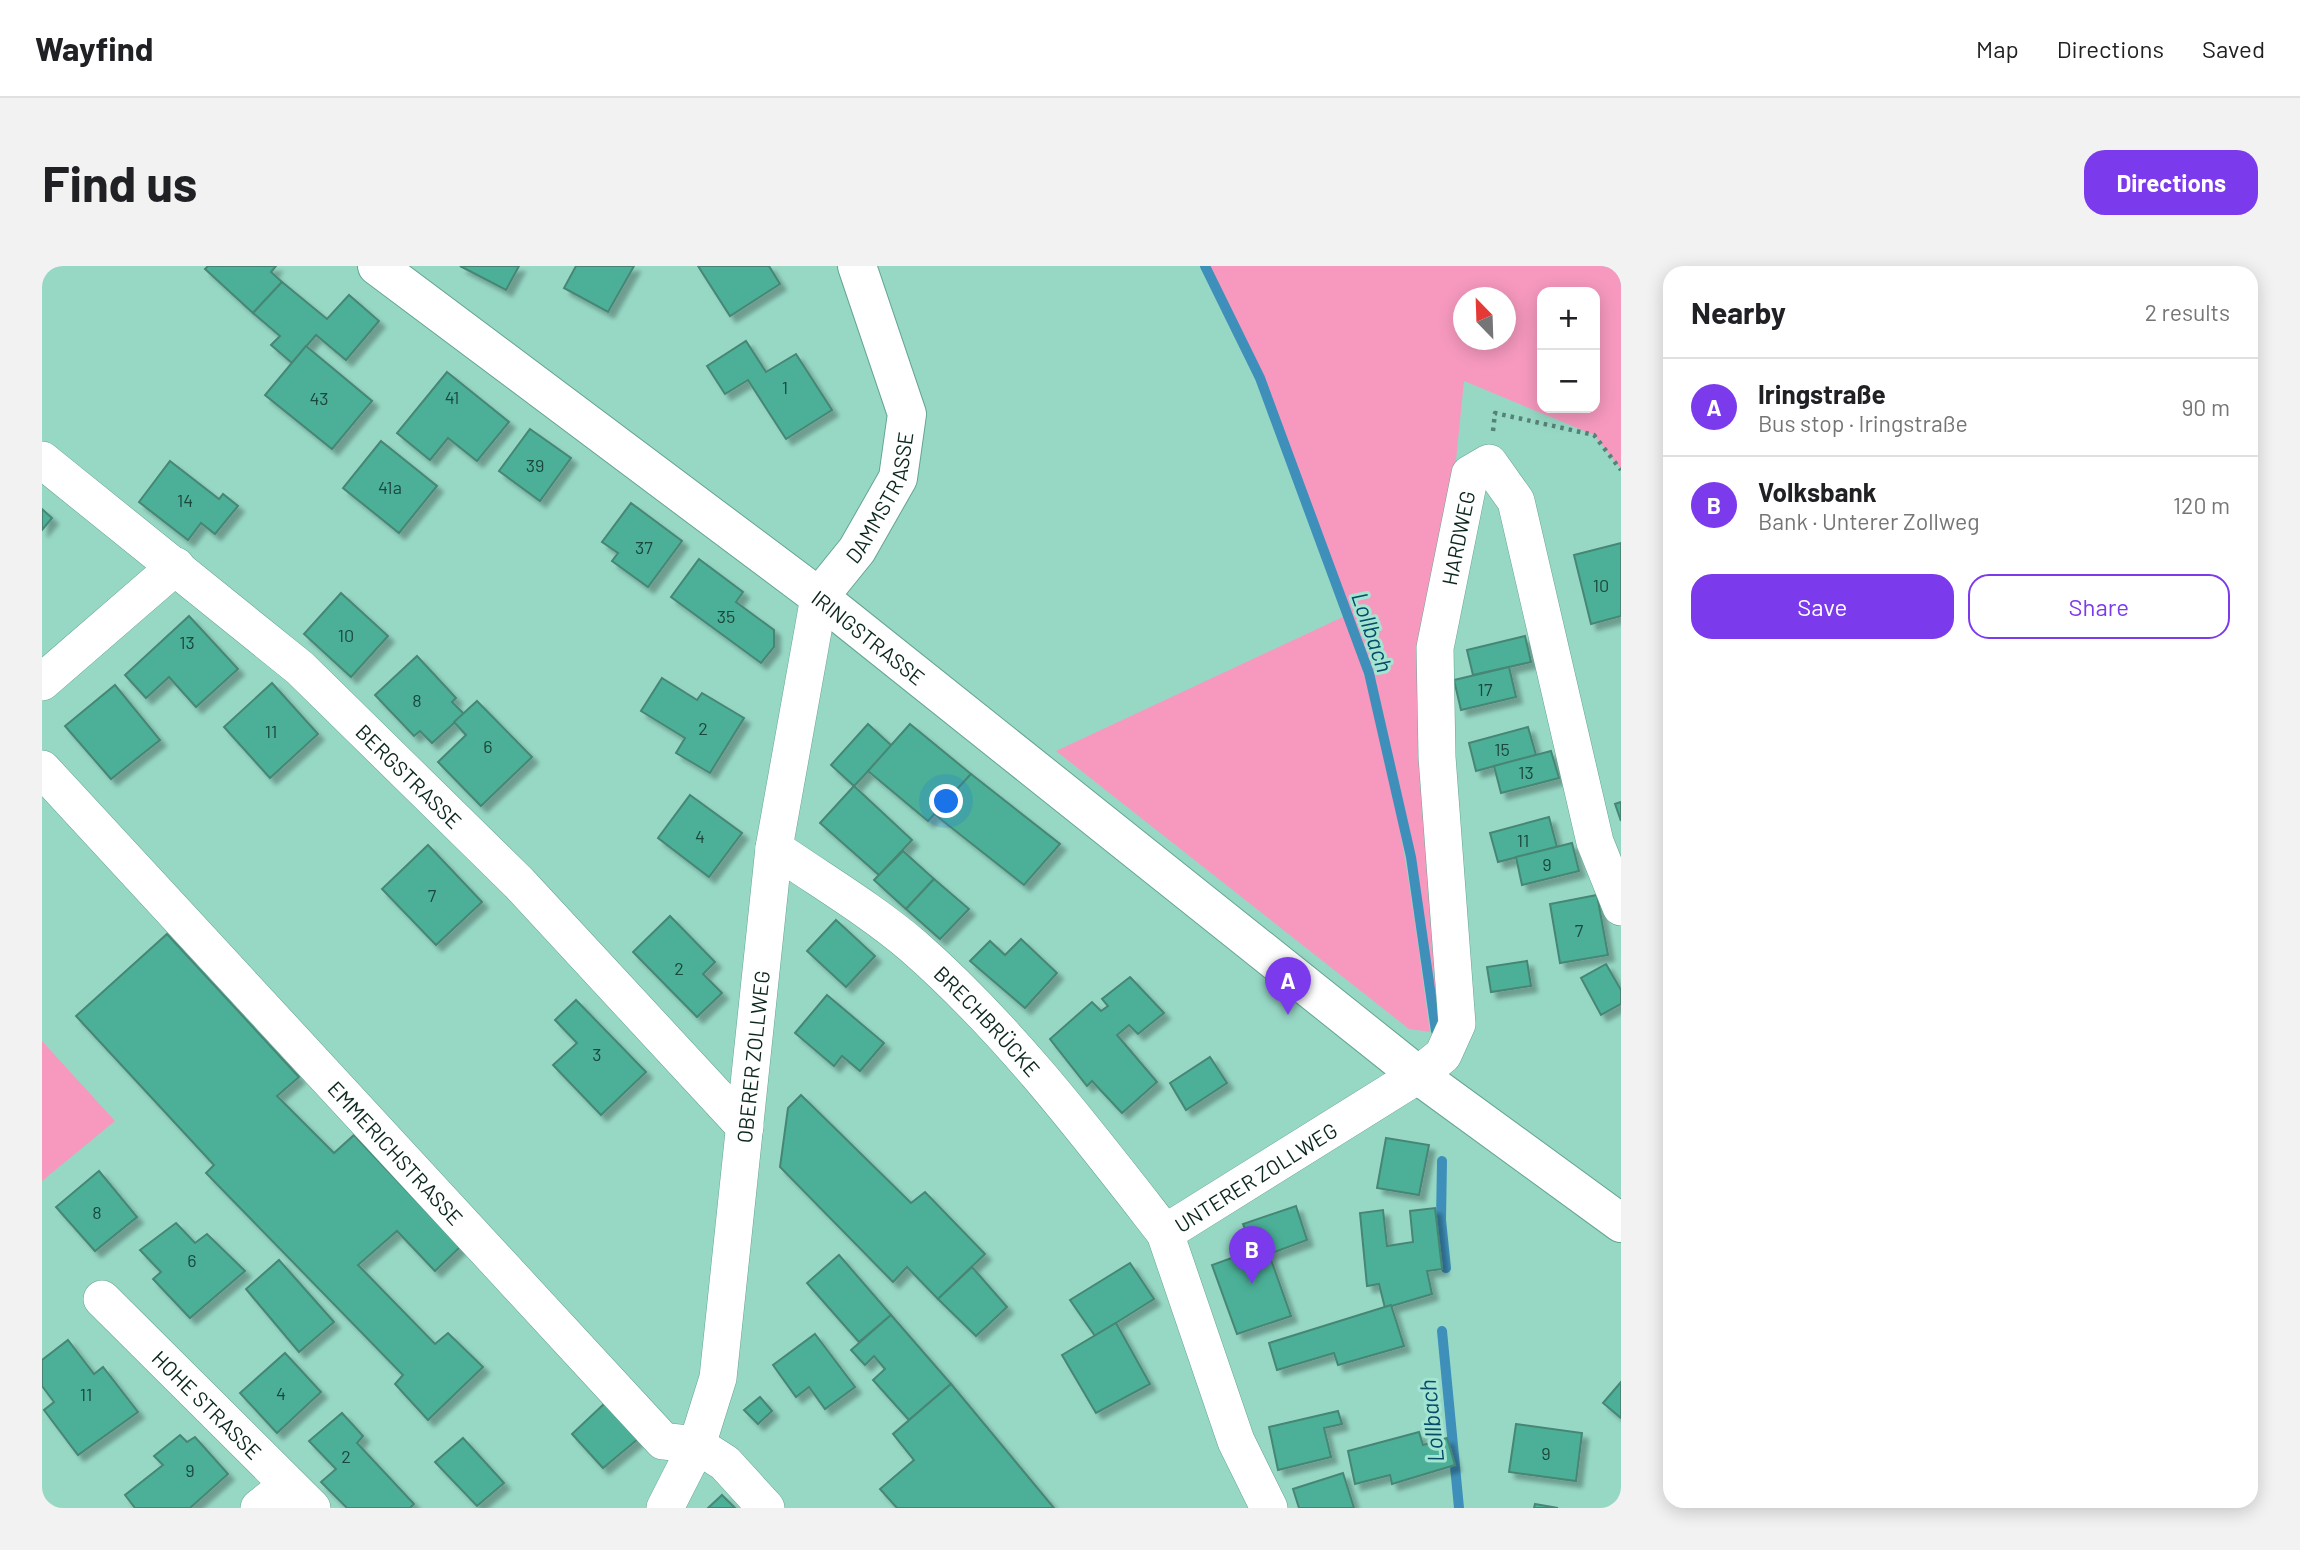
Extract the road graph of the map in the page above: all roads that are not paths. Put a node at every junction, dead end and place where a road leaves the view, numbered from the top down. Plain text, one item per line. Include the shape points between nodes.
1 (377, 266) edge
2 (857, 266) edge
3 (42, 460) edge
4 (176, 566) junction
5 (819, 597) junction
6 (42, 682) edge
7 (42, 769) edge
8 (774, 848) junction
9 (1621, 907) edge
10 (1418, 1075) junction
11 (745, 1127) junction
12 (1621, 1223) edge
13 (1165, 1233) junction
14 (102, 1299) dead end
15 (696, 1445) junction
16 (300, 1497) edge
17 (259, 1508) edge
18 (665, 1508) edge
19 (766, 1508) edge
20 (1269, 1508) edge

1 - 5 main road, IRINGSTRASSE
2 - 5 main road, DAMMSTRASSE via 907,414 898,478 857,550
3 - 4 street, BERGSTRASSE
4 - 6 street
4 - 11 street, BERGSTRASSE via 300,668 509,873
5 - 8 street, OBERER ZOLLWEG
5 - 10 main road, IRINGSTRASSE
7 - 15 street, EMMERICHSTRASSE via 663,1441
8 - 11 street, OBERER ZOLLWEG
8 - 13 street, BRECHBRÜCKE via 912,945 1066,1106
9 - 10 street, HARDWEG via 1595,842 1516,501 1489,463 1469,474 1435,648 1437,757 1457,1024 1443,1055
10 - 12 main road, IRINGSTRASSE
10 - 13 street, UNTERER ZOLLWEG
11 - 15 street, OBERER ZOLLWEG via 718,1378
13 - 20 street, UNTERER ZOLLWEG via 1236,1441
14 - 16 street, HOHE STRASSE
15 - 18 street, OBERER ZOLLWEG
15 - 19 street, EMMERICHSTRASSE via 725,1463
16 - 17 street

